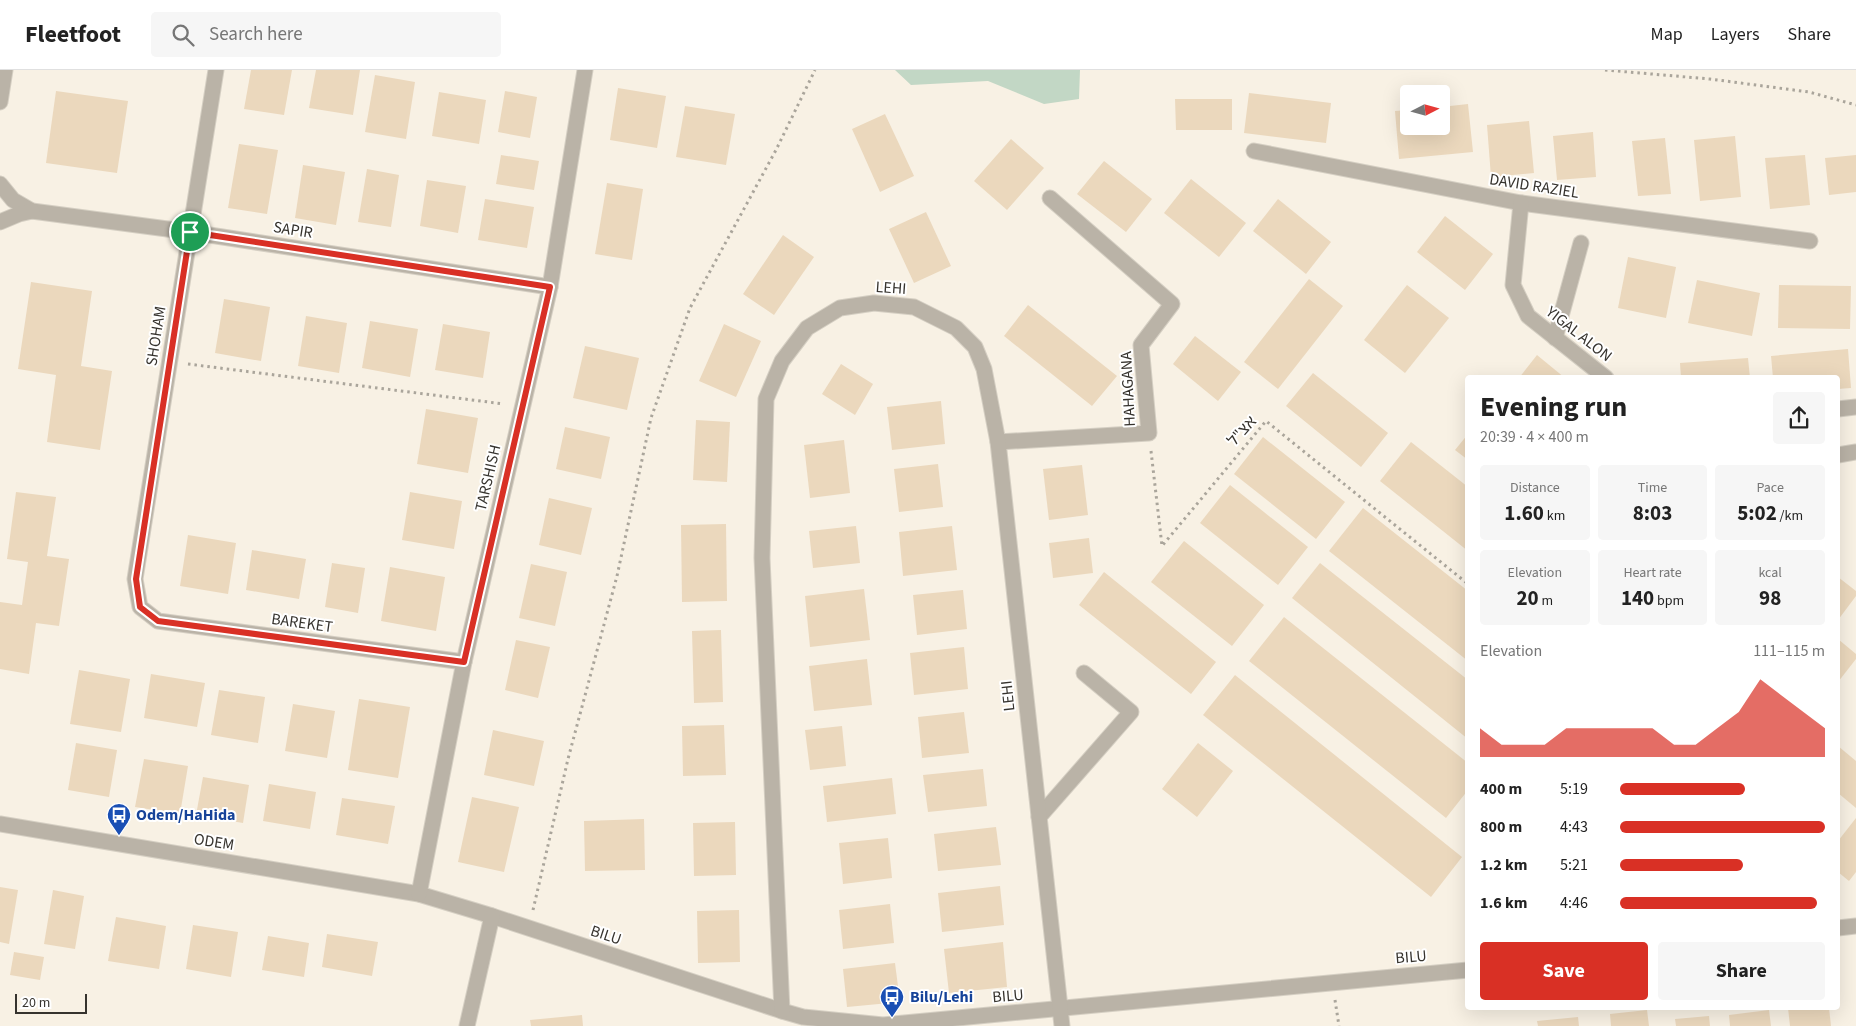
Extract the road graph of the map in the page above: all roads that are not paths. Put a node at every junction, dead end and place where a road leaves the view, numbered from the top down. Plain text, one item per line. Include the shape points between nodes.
1 (5, 70) edge
2 (216, 70) edge
3 (585, 70) edge
4 (0, 102) edge
5 (1254, 151) dead end
6 (0, 184) edge
7 (1050, 198) dead end
8 (1521, 203) junction
9 (32, 211) junction
10 (0, 222) edge
11 (190, 232) junction
12 (1810, 241) dead end
13 (1581, 243) dead end
14 (550, 287) junction
15 (1555, 338) junction
16 (1602, 375) edge
17 (1856, 407) edge
18 (1840, 409) edge
19 (998, 442) junction
20 (1856, 452) edge
21 (1840, 455) edge
22 (140, 607) joint
23 (464, 662) junction
24 (1084, 673) dead end
25 (1039, 817) junction
26 (1, 824) edge
27 (419, 894) junction
28 (492, 916) junction
29 (1856, 926) edge
30 (1840, 928) edge
31 (1465, 970) edge
32 (1060, 1008) junction
33 (782, 1011) junction
34 (468, 1026) edge
35 (1062, 1026) edge

1 - 4 street
2 - 11 street, SHOHAM
3 - 14 street, TARSHISH
5 - 8 street, DAVID RAZIEL
6 - 9 street, SAPIR via 13,200
7 - 19 street, HAHAGANA via 1172,304 1141,345 1149,433
8 - 12 street, DAVID RAZIEL
8 - 15 street, YIGAL ALON via 1513,285 1528,316
9 - 10 street, SAPIR
9 - 11 street, SAPIR
11 - 14 street, SAPIR
11 - 22 street, SHOHAM via 136,579
13 - 15 street
14 - 23 street, TARSHISH
15 - 16 street, YIGAL ALON
17 - 18 street
19 - 25 street, LEHI
19 - 33 street, LEHI via 984,369 975,347 956,328 914,307 874,303 840,308 807,328 782,361 766,398 762,558
20 - 21 street
22 - 23 street, BAREKET via 158,621
23 - 27 street, TARSHISH
24 - 25 street via 1131,712
25 - 32 street, LEHI
26 - 27 street, ODEM
27 - 28 street, BILU
28 - 33 street, BILU
28 - 34 street
29 - 30 street
31 - 32 street, BILU
32 - 33 street, BILU via 883,1025 803,1017
32 - 35 street, LEHI

